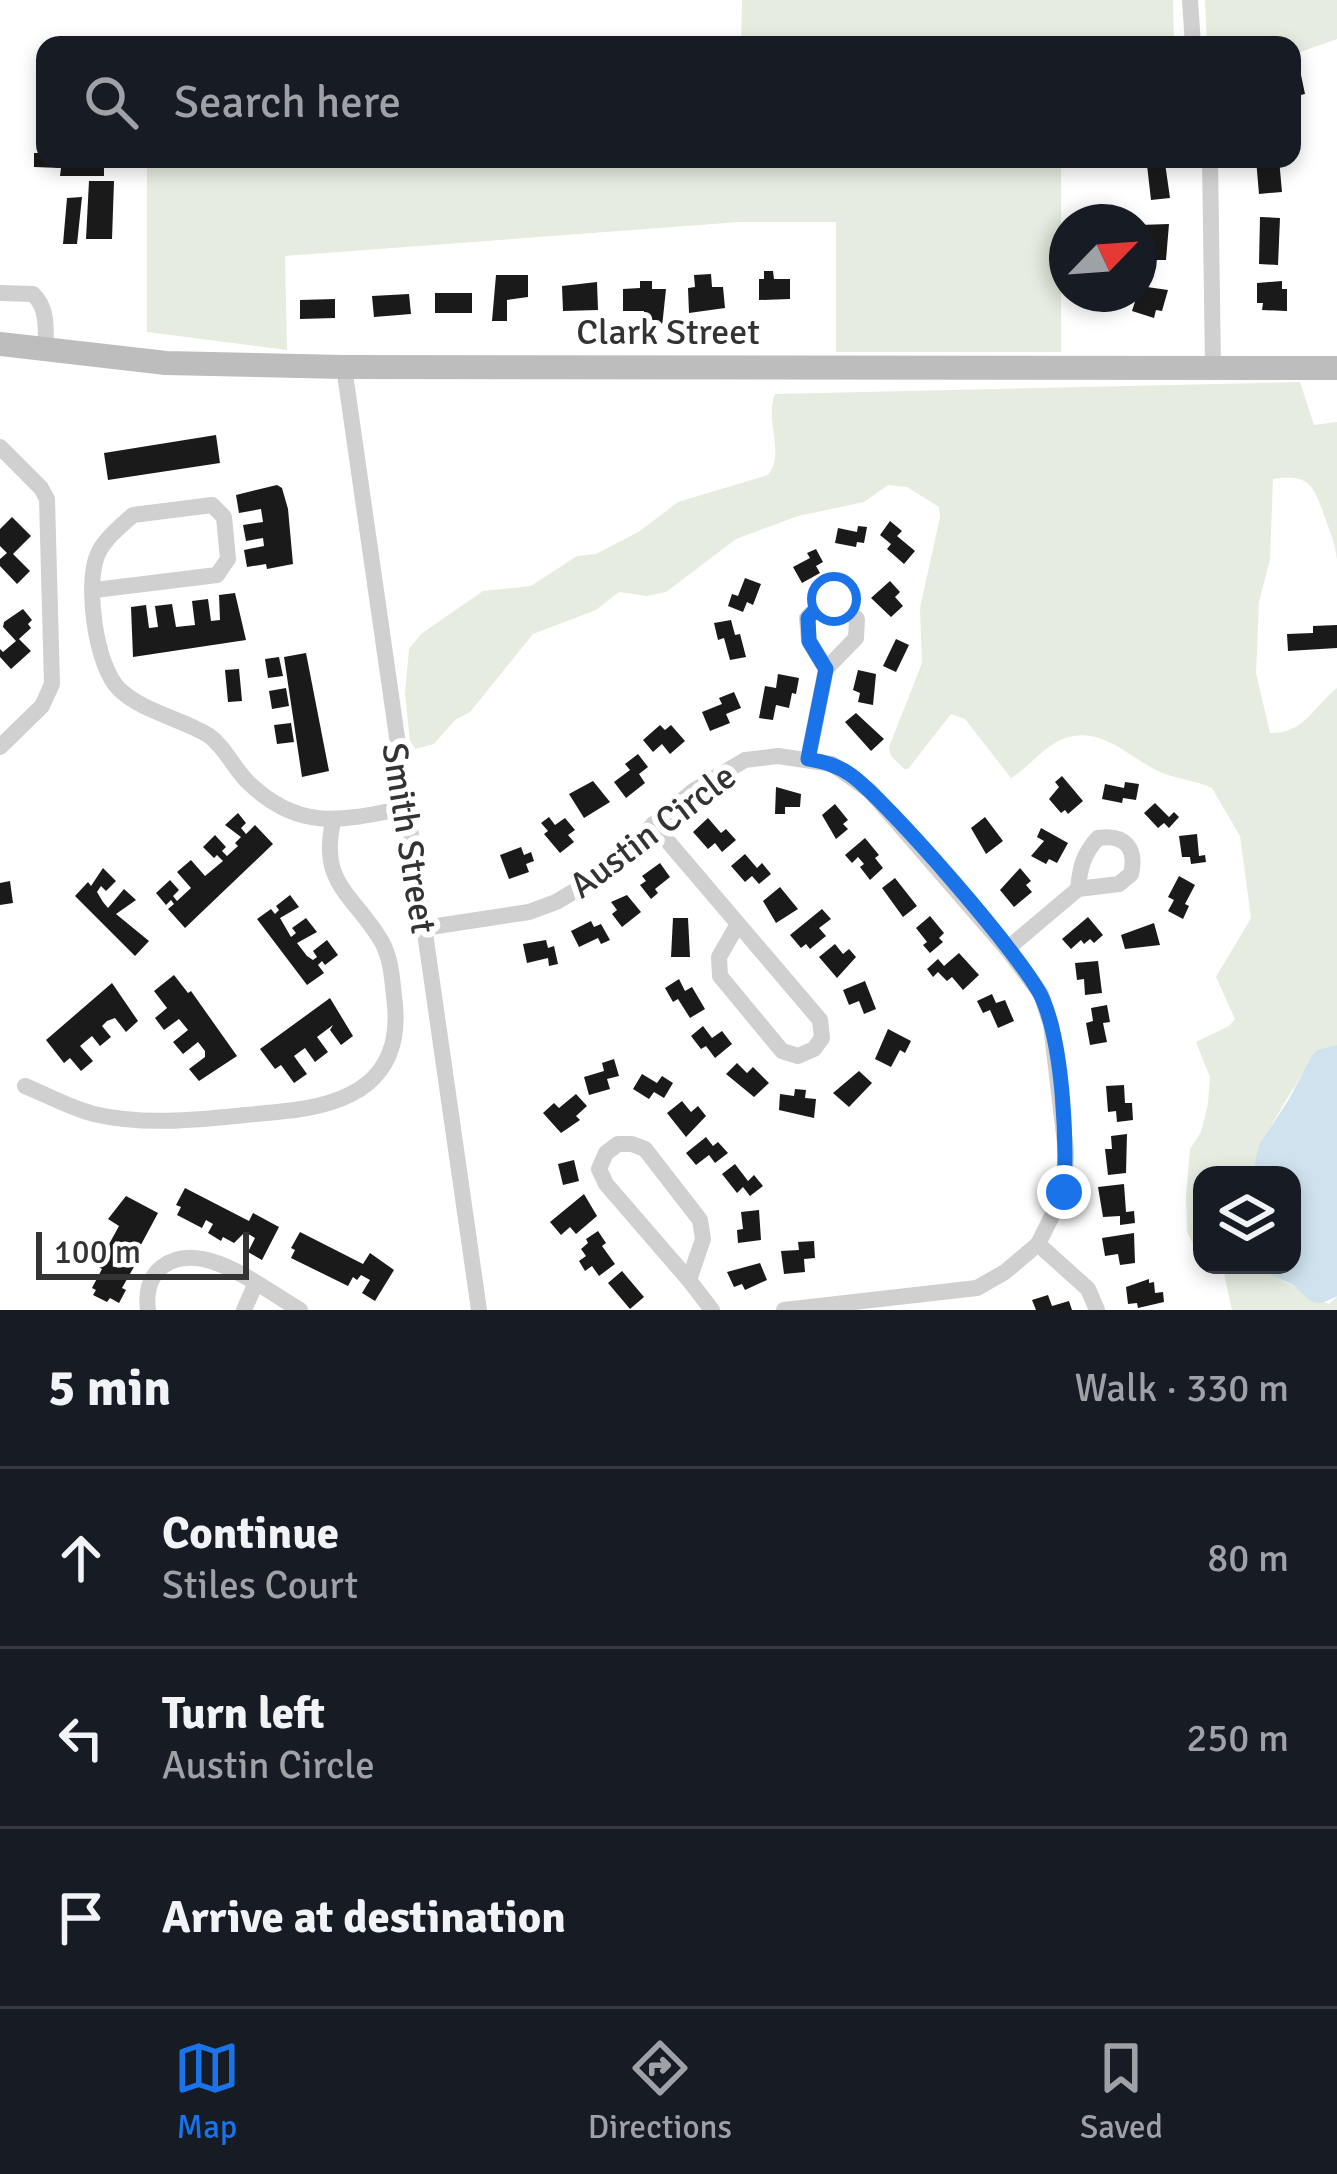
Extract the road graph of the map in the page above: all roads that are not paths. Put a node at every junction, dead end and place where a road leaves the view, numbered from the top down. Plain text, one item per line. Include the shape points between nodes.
1 (1190, 0) edge
2 (1192, 36) edge
3 (1210, 168) edge
4 (0, 293) edge
5 (0, 344) edge
6 (46, 350) junction
7 (344, 367) junction
8 (1213, 368) junction
9 (1337, 368) edge
10 (0, 447) edge
11 (94, 590) junction
12 (826, 669) dead end
13 (0, 747) edge
14 (808, 759) junction
15 (405, 808) junction
16 (333, 822) junction
17 (653, 824) junction
18 (1078, 889) dead end
19 (738, 923) junction
20 (424, 928) junction
21 (1007, 949) junction
22 (25, 1086) dead end
23 (1038, 1244) junction
24 (689, 1280) junction
25 (255, 1285) junction
26 (148, 1310) edge
27 (244, 1310) edge
28 (300, 1310) edge
29 (479, 1310) edge
30 (712, 1310) edge
31 (784, 1310) edge
32 (1097, 1310) edge

1 - 2 street
3 - 8 street
4 - 6 street via 39,300
5 - 6 main road, Clark Street
6 - 7 main road, Clark Street via 166,363
7 - 8 main road, Clark Street
7 - 15 street, Smith Street
8 - 9 main road, Clark Street
10 - 13 street via 47,500 52,673 46,701
11 - 11 street via 98,555 133,515 212,505 224,517 228,559 217,575
11 - 16 street via 99,654 116,686 214,739 249,784 284,808
12 - 14 street
14 - 17 street, Austin Circle via 746,760
14 - 21 street, Austin Circle via 832,764 870,791
15 - 16 street
15 - 20 street, Smith Street
16 - 22 street via 333,879 383,944 396,1009 389,1055 362,1091 286,1112 156,1120 89,1113
17 - 19 street
17 - 20 street, Austin Circle via 556,902
18 - 21 street
19 - 19 street via 820,1020 814,1049 782,1051 720,976 719,956
20 - 29 street, Smith Street
21 - 23 street, Austin Circle via 1041,994 1052,1025 1066,1152 1064,1192
23 - 31 street, Austin Circle via 977,1288
23 - 32 street via 1088,1289
24 - 24 street via 605,1184 599,1169 618,1144 645,1149 700,1220 704,1238
24 - 30 street
25 - 26 street via 201,1258 180,1258 151,1279
25 - 27 street
25 - 28 street

